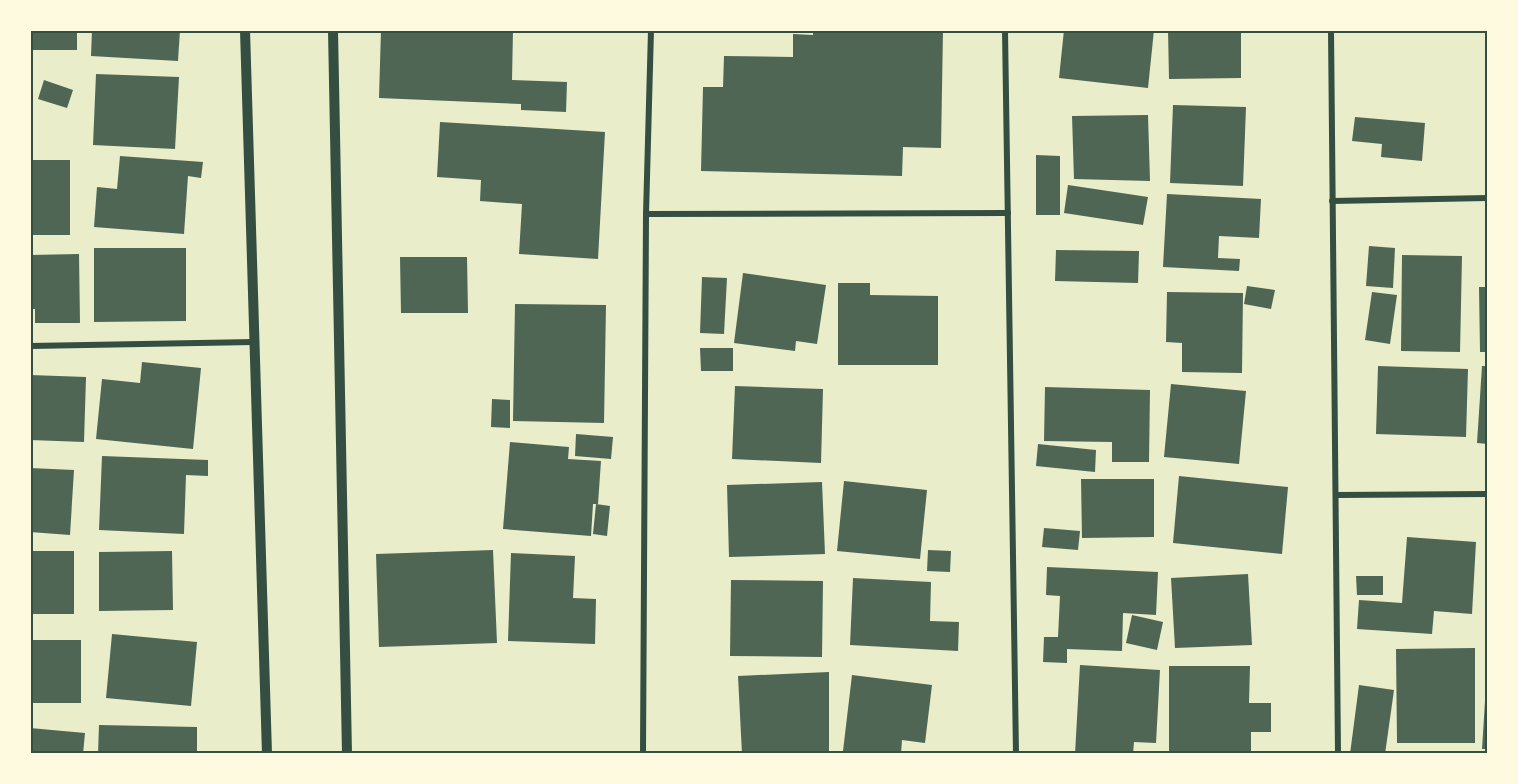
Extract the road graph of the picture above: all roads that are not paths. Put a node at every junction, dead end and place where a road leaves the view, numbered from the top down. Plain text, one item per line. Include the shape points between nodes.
1 (245, 30) edge
2 (333, 30) edge
3 (651, 30) edge
4 (1005, 30) edge
5 (1331, 30) edge
6 (1488, 198) edge
7 (1332, 201) junction
8 (1008, 213) junction
9 (646, 214) junction
10 (254, 342) junction
11 (30, 346) edge
12 (1488, 494) edge
13 (1336, 495) junction
14 (267, 754) edge
15 (346, 754) edge
16 (643, 754) edge
17 (1016, 754) edge
18 (1338, 754) edge

1 - 10 street
2 - 15 street
3 - 9 street
4 - 8 street
5 - 7 street
6 - 7 street
7 - 13 street
8 - 9 street
8 - 17 street
9 - 16 street
10 - 11 street
10 - 14 street
12 - 13 street
13 - 18 street

